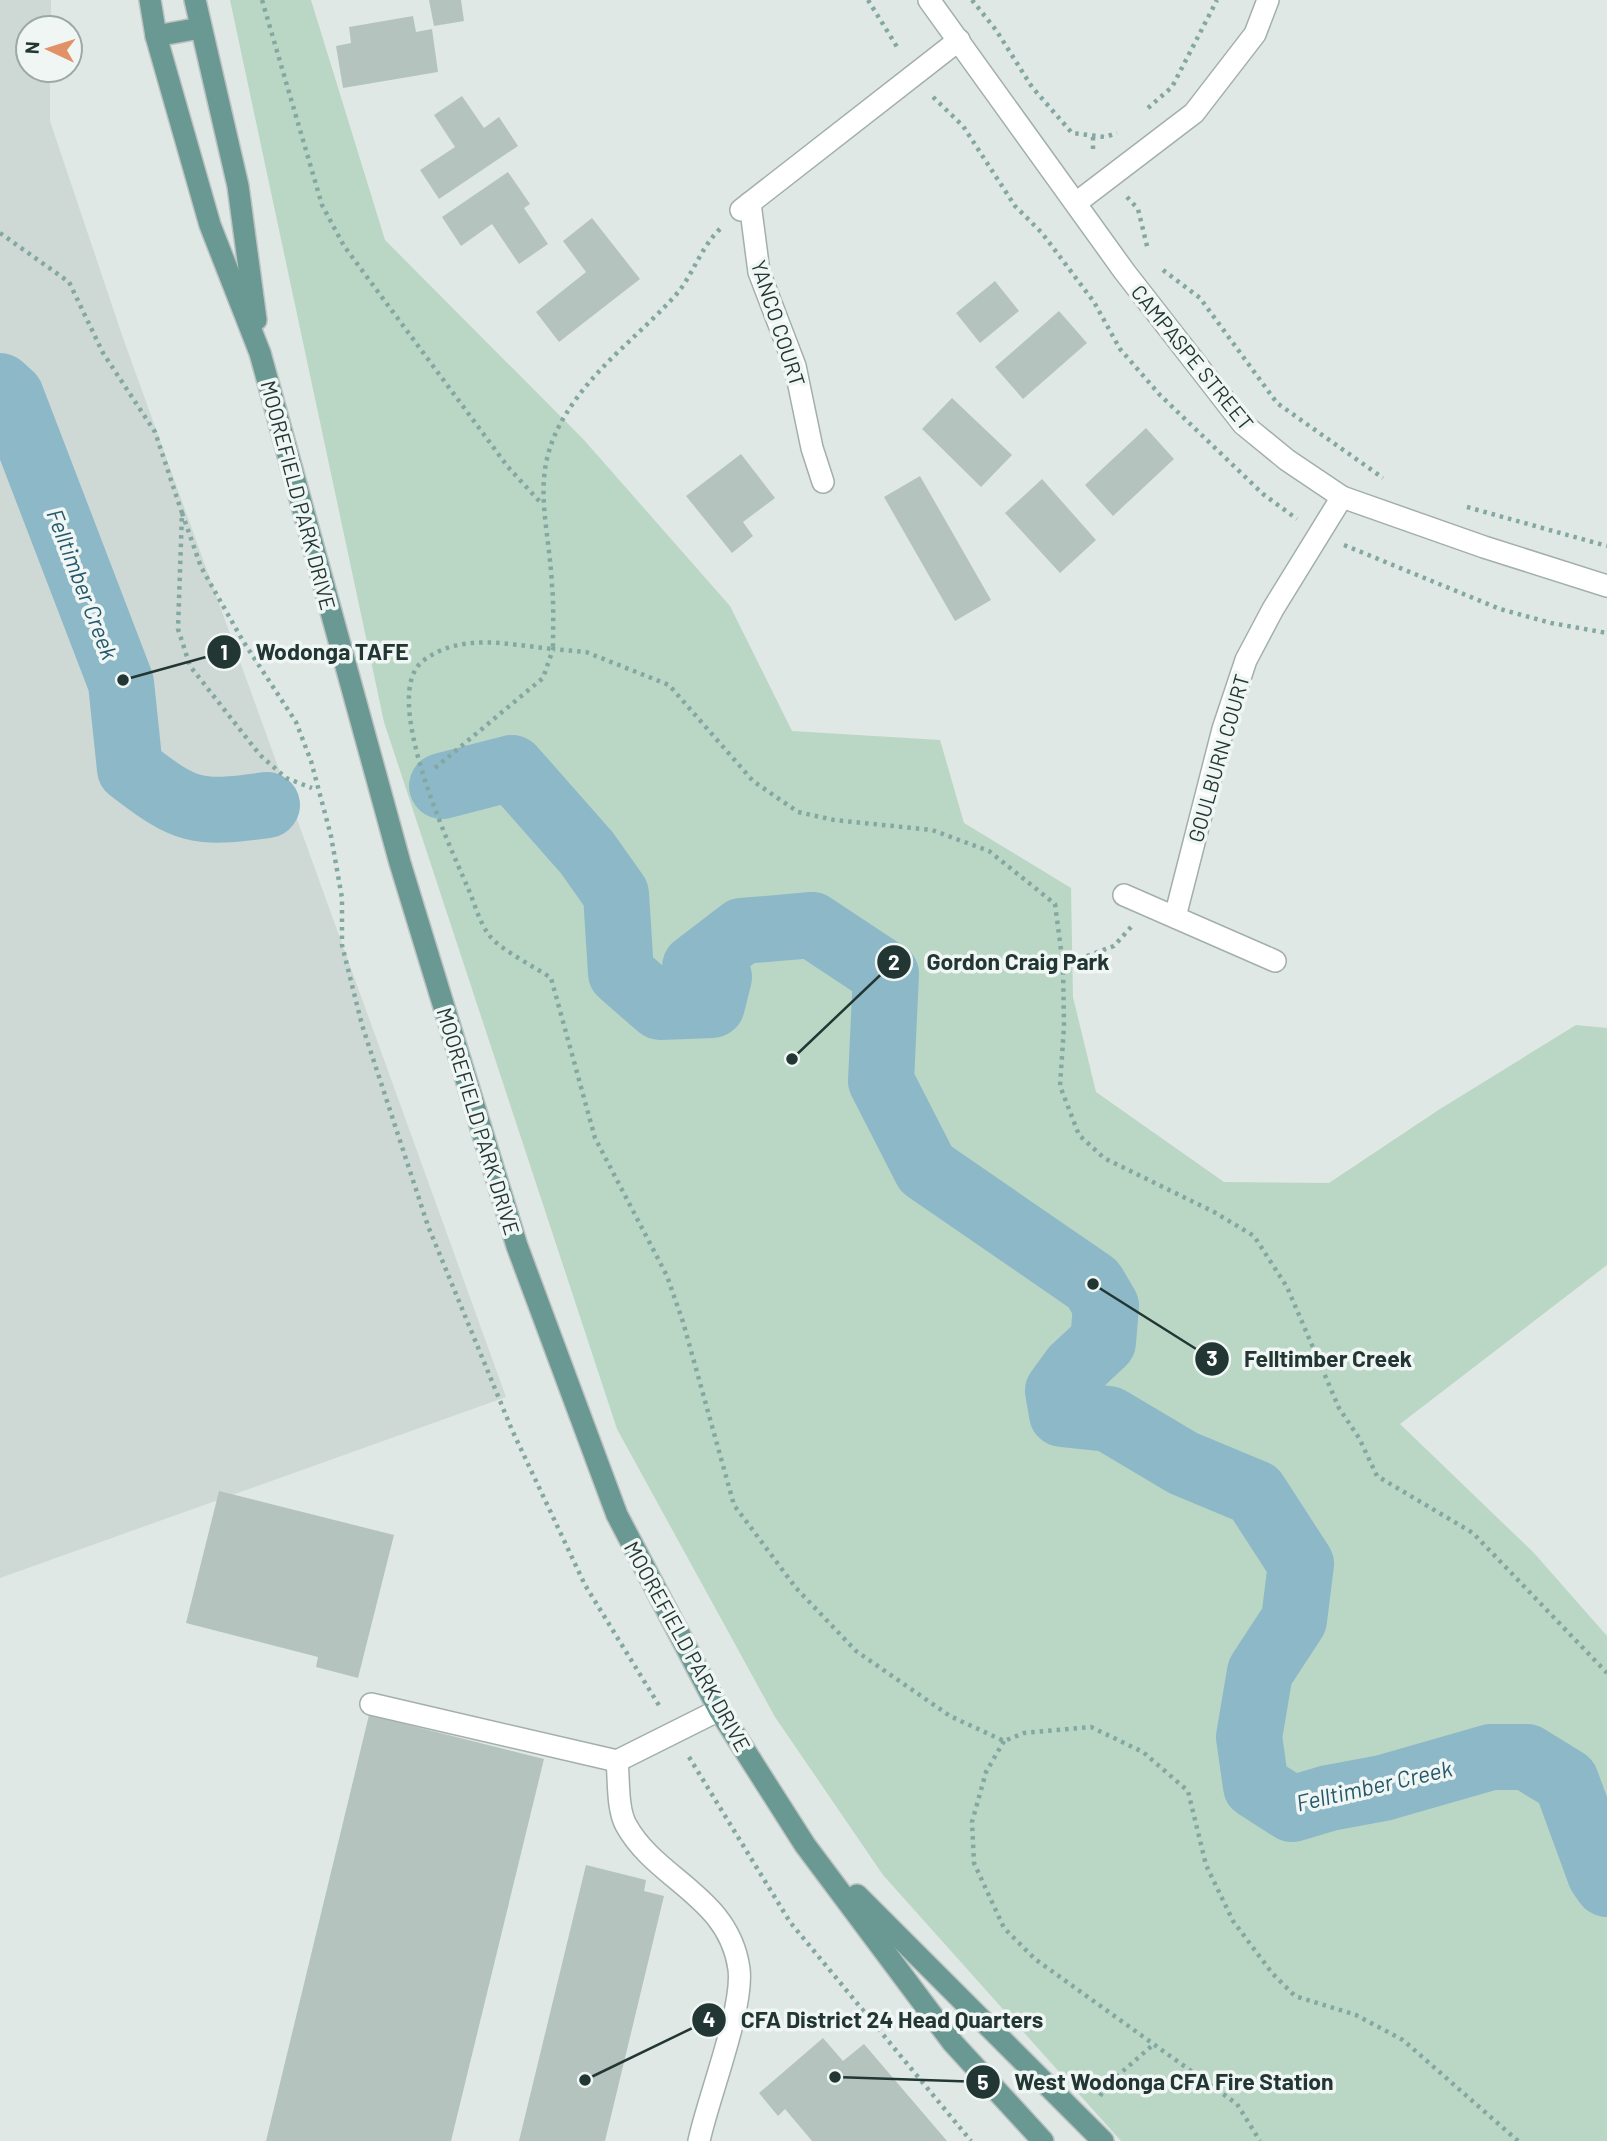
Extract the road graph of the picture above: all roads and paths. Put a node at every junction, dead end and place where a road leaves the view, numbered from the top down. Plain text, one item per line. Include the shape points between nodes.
1 (150, 0) edge
2 (195, 0) edge
3 (262, 0) edge
4 (929, 0) edge
5 (972, 0) edge
6 (1217, 0) edge
7 (1268, 0) edge
8 (200, 28) junction
9 (156, 36) junction
10 (959, 40) junction
11 (1147, 109) dead end
12 (1126, 127) dead end
13 (1093, 137) junction
14 (1105, 181) junction
15 (1076, 203) junction
16 (745, 206) junction
17 (0, 233) edge
18 (1153, 261) dead end
19 (1159, 266) dead end
20 (260, 353) junction
21 (1388, 481) dead end
22 (823, 482) dead end
23 (1342, 497) junction
24 (542, 504) junction
25 (1455, 504) dead end
26 (1607, 546) edge
27 (1607, 586) edge
28 (553, 649) junction
29 (435, 768) dead end
30 (312, 788) dead end
31 (1124, 895) dead end
32 (1151, 906) junction
33 (1175, 917) junction
34 (1275, 961) dead end
35 (1063, 965) junction
36 (1607, 1673) edge
37 (371, 1704) dead end
38 (719, 1710) junction
39 (1004, 1741) junction
40 (617, 1761) junction
41 (806, 1845) junction
42 (1154, 2044) junction
43 (1108, 2084) dead end
44 (699, 2141) edge
45 (1042, 2141) edge
46 (1103, 2141) edge
47 (1260, 2141) edge
48 (1518, 2141) edge

1 - 9 main road, MOOREFIELD PARK DRIVE
2 - 8 main road, MOOREFIELD PARK DRIVE
3 - 24 path via 322,205 345,246 508,467
4 - 10 street, CAMPASPE STREET
5 - 13 path via 1056,118 1073,133
6 - 11 path via 1172,86
7 - 14 street via 1255,34 1194,113
8 - 9 main road
8 - 20 main road, MOOREFIELD PARK DRIVE via 238,186
9 - 20 main road, MOOREFIELD PARK DRIVE via 210,225
10 - 15 street, CAMPASPE STREET
10 - 16 street
12 - 13 path
13 - 14 path via 1093,155
14 - 15 street
14 - 18 path via 1138,209
15 - 23 street, CAMPASPE STREET via 1243,424
16 - 22 street, YANCO COURT via 761,282 795,366
16 - 24 path via 706,243 684,286 574,401 554,434 542,479
17 - 30 path via 69,282 103,352 155,432 181,513 178,629 190,666 260,755 286,778
19 - 21 path via 1200,298 1277,403
20 - 38 main road, MOOREFIELD PARK DRIVE via 400,863 517,1246 617,1515
23 - 27 street, CAMPASPE STREET
23 - 33 street, GOULBURN COURT via 1246,660 1223,729
24 - 28 path via 552,584
25 - 26 path
28 - 29 path via 543,678
28 - 35 path via 586,652 669,685 753,780 798,812 932,830 989,851 1055,904
28 - 39 path via 478,641 449,646 421,661 411,680 411,732 436,814 490,936 551,978 595,1138 667,1276 683,1322 734,1505 796,1588 856,1651 950,1716
31 - 32 street
32 - 33 street
32 - 35 path via 1114,946
33 - 34 street
35 - 36 path via 1060,1086 1079,1135 1104,1158 1254,1236 1287,1287 1339,1408 1377,1476 1473,1533
37 - 40 street
38 - 40 street
38 - 41 main road, MOOREFIELD PARK DRIVE
39 - 42 path via 986,1772 972,1822 974,1863 1004,1928 1035,1959
39 - 48 path via 1024,1733 1091,1727 1143,1752 1188,1791 1206,1865 1233,1921 1272,1973 1295,1996 1356,2015 1403,2040
40 - 44 street via 624,1822 647,1854 687,1885 726,1929 739,1970 734,2014
41 - 45 main road, MOOREFIELD PARK DRIVE via 953,2043
41 - 46 main road, MOOREFIELD PARK DRIVE
42 - 43 path
42 - 47 path via 1237,2104

